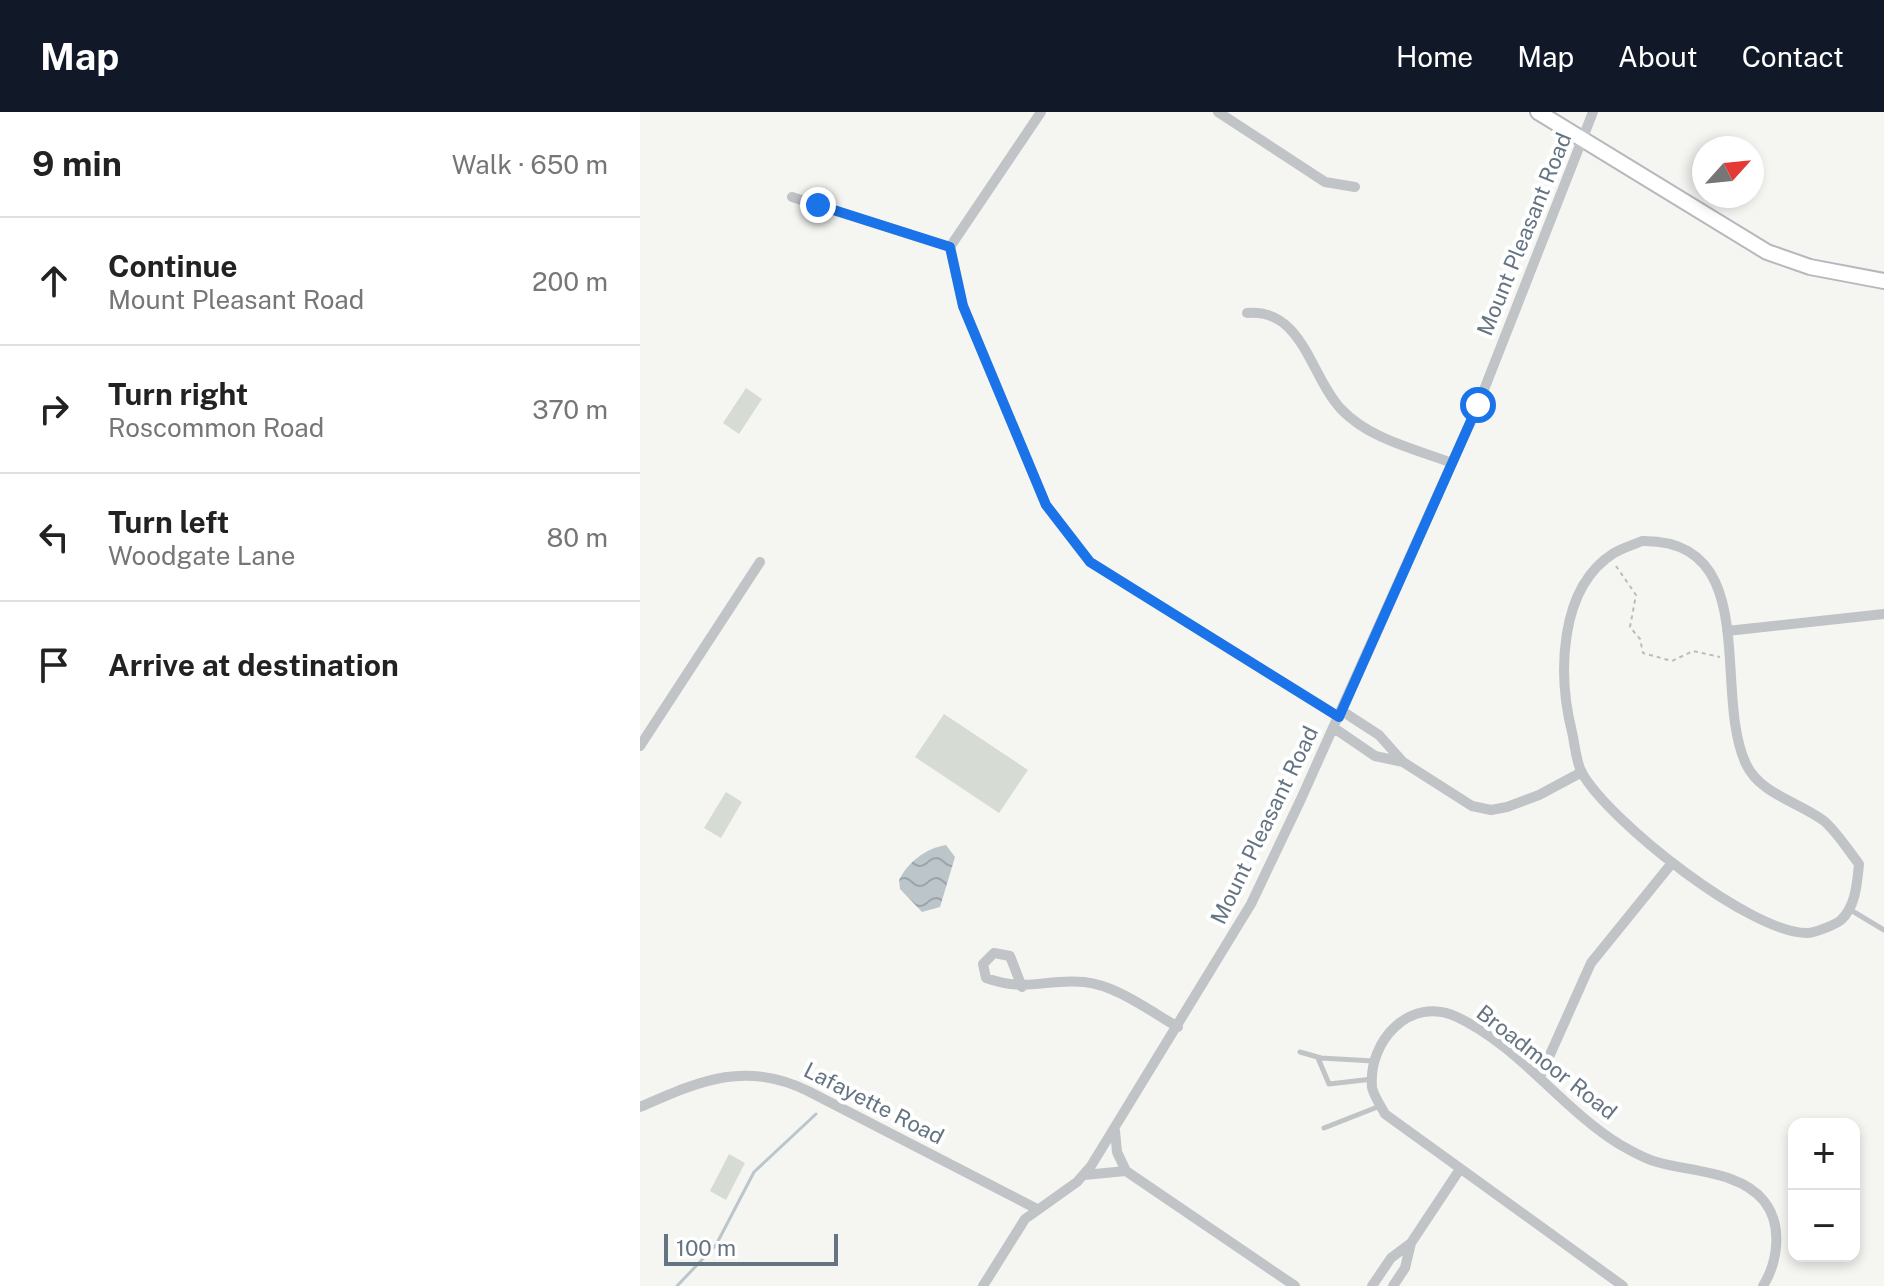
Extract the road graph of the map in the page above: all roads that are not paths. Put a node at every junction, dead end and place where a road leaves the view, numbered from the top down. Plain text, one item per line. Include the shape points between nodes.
1 (1041, 112) edge
2 (1218, 112) edge
3 (1538, 112) edge
4 (1593, 112) edge
5 (1584, 141) junction
6 (1355, 187) dead end
7 (792, 197) dead end
8 (950, 247) junction
9 (1884, 281) edge
10 (1247, 313) dead end
11 (1452, 463) junction
12 (760, 562) dead end
13 (1884, 614) edge
14 (1727, 631) junction
15 (1341, 714) junction
16 (1334, 728) junction
17 (640, 746) edge
18 (1403, 762) junction
19 (1582, 772) junction
20 (1672, 863) junction
21 (1848, 909) junction
22 (1884, 930) edge
23 (1022, 987) dead end
24 (1178, 1027) junction
25 (1300, 1052) dead end
26 (1317, 1057) junction
27 (1374, 1061) junction
28 (1540, 1077) junction
29 (1373, 1079) junction
30 (1381, 1106) junction
31 (640, 1107) edge
32 (1324, 1128) dead end
33 (1114, 1129) junction
34 (1460, 1169) junction
35 (1126, 1171) junction
36 (1084, 1175) junction
37 (1037, 1209) junction
38 (1411, 1243) junction
39 (983, 1286) edge
40 (1295, 1286) edge
41 (1372, 1286) edge
42 (1393, 1286) edge
43 (1623, 1286) edge
44 (1763, 1286) edge

1 - 8 street
2 - 6 street via 1325,182
3 - 5 main road
4 - 5 street, Mount Pleasant Road
5 - 9 main road via 1767,252 1810,267
5 - 11 street, Mount Pleasant Road
7 - 8 street
8 - 15 street via 963,306 1046,505 1090,562
10 - 11 street via 1265,311 1278,318 1301,342 1340,408 1369,432
11 - 15 street, Mount Pleasant Road
12 - 17 street
13 - 14 street
14 - 19 street via 1716,579 1690,552 1668,541 1642,541 1609,557 1582,589 1571,617 1563,670 1568,719
14 - 21 street via 1736,736 1747,767 1782,799 1824,821 1859,864
15 - 16 street, Mount Pleasant Road
15 - 18 street via 1379,735
16 - 18 street via 1375,756
16 - 24 street, Mount Pleasant Road via 1251,904
18 - 19 street via 1472,806 1491,810 1528,800
19 - 20 street via 1616,813
20 - 21 street via 1765,922 1808,933 1840,921
20 - 28 street via 1591,963
21 - 22 lane
23 - 24 street via 1082,981 1102,985
24 - 33 street, Mount Pleasant Road
25 - 26 lane
26 - 27 lane
26 - 29 lane via 1329,1084
27 - 28 street, Broadmoor Road via 1392,1029 1409,1015 1428,1011 1455,1016
27 - 29 street, Broadmoor Road
28 - 44 street, Broadmoor Road via 1618,1143 1653,1161 1747,1186 1765,1202 1777,1252
29 - 30 street, Broadmoor Road
30 - 32 lane
30 - 34 street
31 - 37 street, Lafayette Road via 726,1076 768,1075
33 - 35 street
33 - 36 street, Mount Pleasant Road
34 - 38 street
34 - 43 street
35 - 36 street
35 - 40 street
36 - 37 street, Mount Pleasant Road
37 - 39 street, Mount Pleasant Road via 1016,1230
38 - 41 street via 1391,1258
38 - 42 street via 1405,1268

